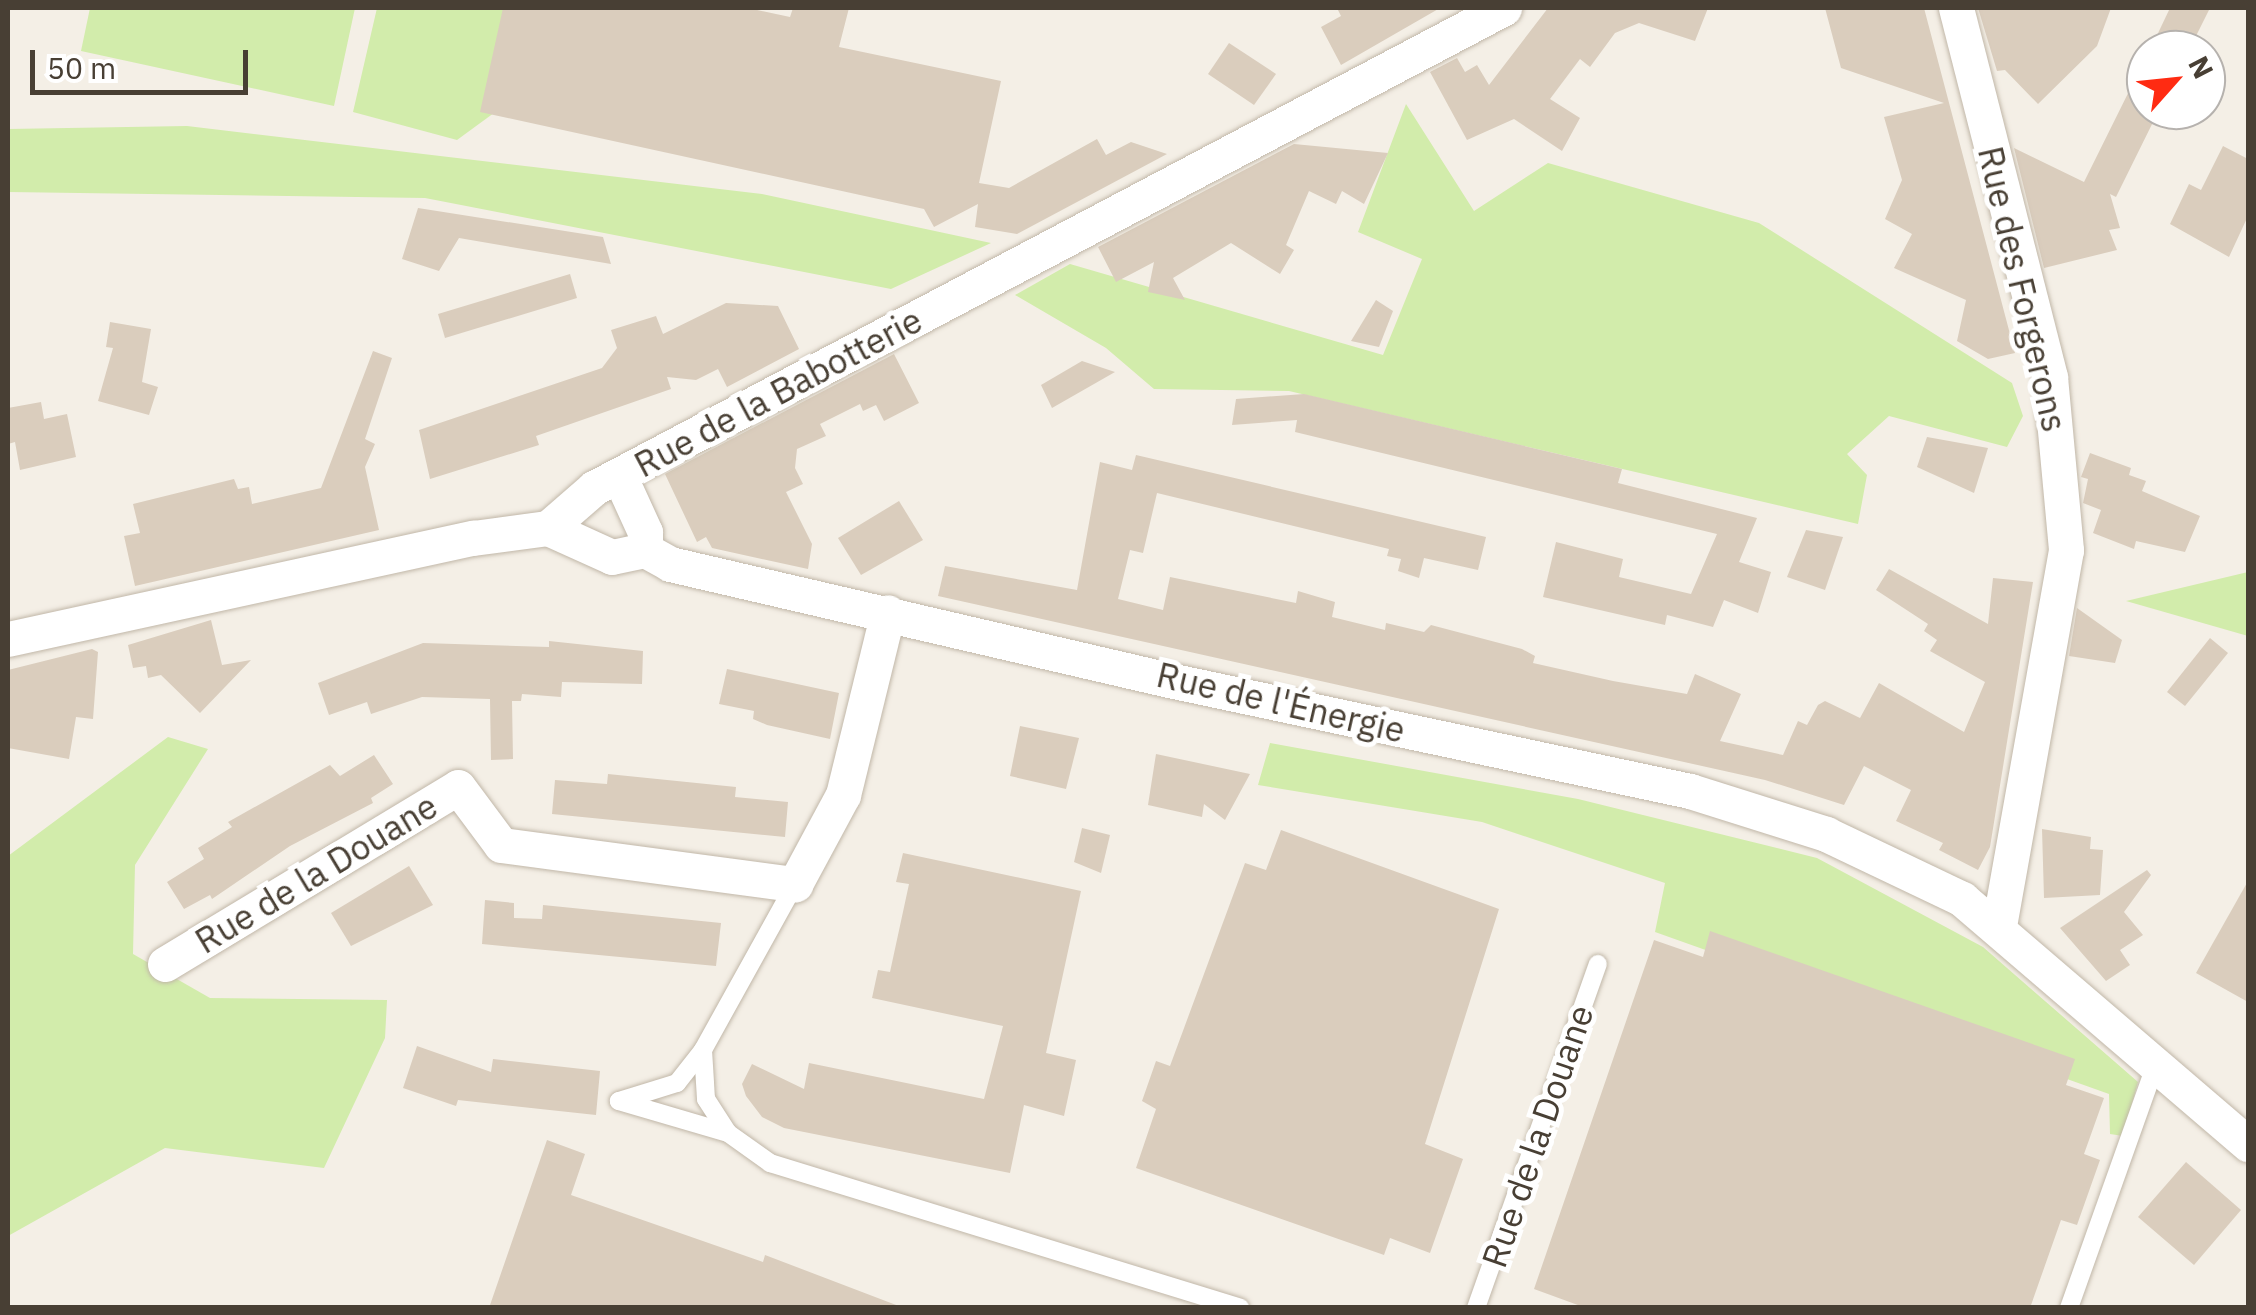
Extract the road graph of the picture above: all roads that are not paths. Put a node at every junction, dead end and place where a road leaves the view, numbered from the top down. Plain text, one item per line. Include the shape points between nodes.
1 (1956, 8) edge
2 (1496, 10) edge
3 (618, 475) junction
4 (548, 528) junction
5 (646, 550) junction
6 (888, 612) junction
7 (8, 639) edge
8 (795, 884) junction
9 (1999, 928) junction
10 (165, 964) dead end
11 (1598, 964) dead end
12 (703, 1050) junction
13 (2156, 1062) junction
14 (728, 1133) junction
15 (2248, 1144) edge
16 (1178, 1288) junction
17 (1481, 1306) edge
18 (1171, 1308) edge
19 (1240, 1308) edge
20 (2070, 1308) edge

1 - 9 street, Rue des Forgerons via 2050,377 2066,550
2 - 3 street, Rue de la Babotterie
3 - 4 street, Rue de la Babotterie via 578,498
3 - 5 street via 640,518
4 - 5 street, Rue de l'Énergie via 612,557
4 - 7 street via 473,538
5 - 6 street, Rue de l'Énergie via 670,564
6 - 8 street via 843,796
6 - 9 street, Rue de l'Énergie via 1724,800 1890,860 1962,899
8 - 10 street, Rue de la Douane via 501,845 458,787
8 - 12 lane
9 - 13 street, Rue de l'Énergie
11 - 17 lane, Rue de la Douane
12 - 14 lane via 706,1098
12 - 14 lane via 676,1083 619,1100
13 - 15 street, Rue de l'Énergie
13 - 20 lane
14 - 16 lane via 770,1162
16 - 18 lane
16 - 19 lane

